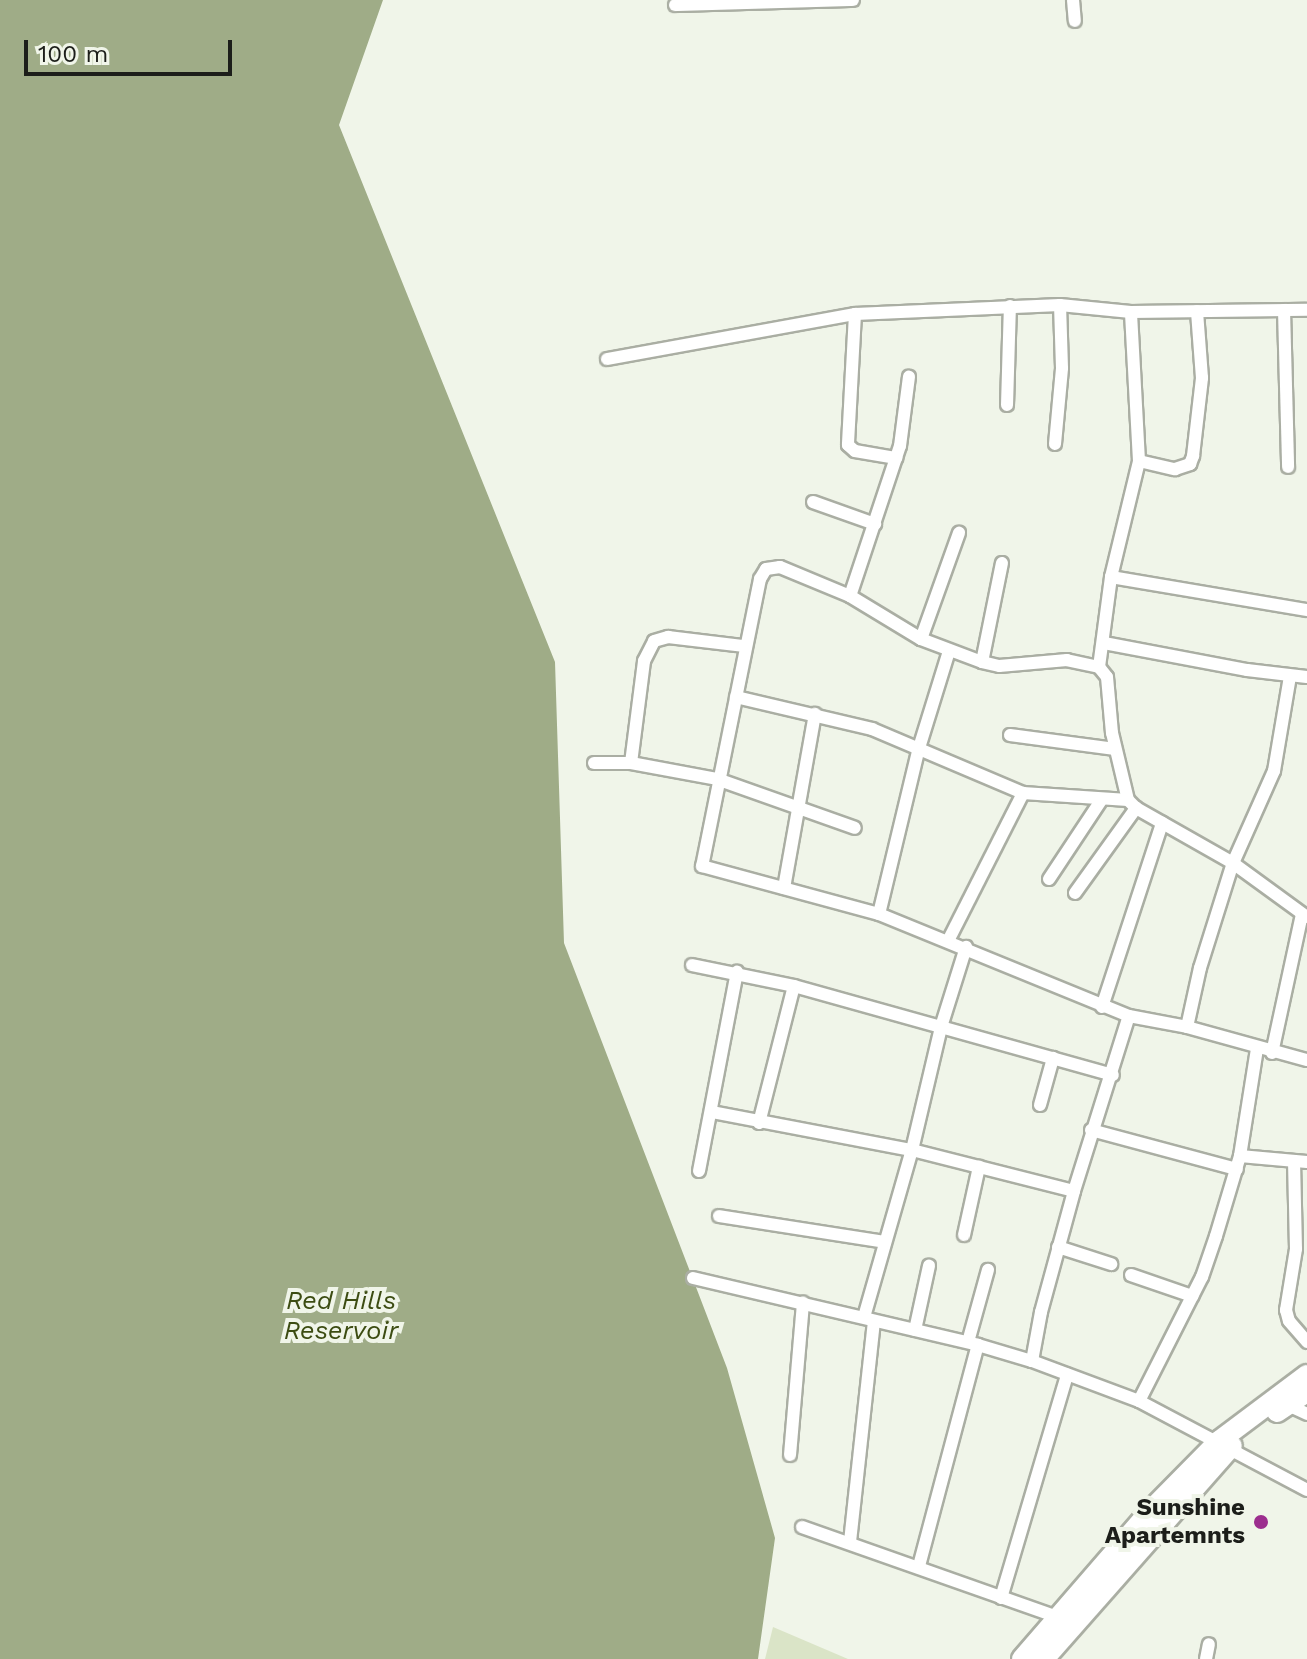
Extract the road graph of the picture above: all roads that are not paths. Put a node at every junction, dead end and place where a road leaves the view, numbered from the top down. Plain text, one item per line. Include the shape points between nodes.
1 (853, 0) edge
2 (1073, 0) edge
3 (816, 1) edge
4 (675, 5) dead end
5 (1075, 21) dead end
6 (1060, 305) junction
7 (1010, 306) junction
8 (1284, 310) junction
9 (1307, 310) edge
10 (1197, 311) junction
11 (1131, 312) junction
12 (855, 314) junction
13 (607, 359) dead end
14 (909, 377) dead end
15 (1007, 405) dead end
16 (1055, 444) dead end
17 (896, 458) junction
18 (1139, 461) junction
19 (1288, 467) dead end
20 (813, 502) dead end
21 (875, 524) junction
22 (959, 533) dead end
23 (1002, 563) dead end
24 (1111, 577) junction
25 (850, 596) junction
26 (1307, 610) edge
27 (921, 639) junction
28 (1104, 643) junction
29 (744, 646) junction
30 (949, 651) junction
31 (982, 662) junction
32 (1099, 667) junction
33 (1290, 676) junction
34 (1307, 677) edge
35 (736, 697) junction
36 (815, 714) junction
37 (1010, 735) dead end
38 (919, 748) junction
39 (1115, 749) junction
40 (594, 763) dead end
41 (631, 763) junction
42 (717, 779) junction
43 (1023, 793) junction
44 (1102, 799) junction
45 (1132, 804) junction
46 (796, 808) junction
47 (1162, 823) junction
48 (855, 828) dead end
49 (1233, 863) junction
50 (1049, 879) dead end
51 (784, 888) junction
52 (1075, 893) dead end
53 (879, 914) junction
54 (1304, 915) edge
55 (948, 941) junction
56 (966, 947) junction
57 (692, 965) dead end
58 (737, 972) junction
59 (794, 986) junction
60 (1102, 1007) junction
61 (1129, 1016) junction
62 (941, 1027) junction
63 (1187, 1027) junction
64 (1257, 1049) junction
65 (1272, 1053) junction
66 (1053, 1058) junction
67 (1307, 1060) edge
68 (1113, 1075) junction
69 (1040, 1105) dead end
70 (712, 1112) junction
71 (759, 1123) junction
72 (1091, 1130) junction
73 (912, 1150) junction
74 (1300, 1161) edge
75 (1238, 1162) junction
76 (979, 1167) junction
77 (699, 1171) dead end
78 (1074, 1191) junction
79 (719, 1216) dead end
80 (964, 1235) dead end
81 (885, 1242) junction
82 (1058, 1247) junction
83 (1111, 1264) dead end
84 (929, 1266) dead end
85 (988, 1270) dead end
86 (1131, 1275) dead end
87 (693, 1278) dead end
88 (1192, 1296) junction
89 (803, 1303) junction
90 (869, 1319) junction
91 (915, 1330) junction
92 (1307, 1342) edge
93 (973, 1343) junction
94 (1032, 1361) junction
95 (1067, 1375) junction
96 (1307, 1375) edge
97 (1307, 1392) edge
98 (1139, 1401) junction
99 (1288, 1405) junction
100 (1307, 1414) edge
101 (1225, 1444) junction
102 (790, 1455) dead end
103 (1307, 1490) edge
104 (802, 1527) dead end
105 (850, 1542) junction
106 (1130, 1548) junction
107 (919, 1566) junction
108 (1001, 1598) junction
109 (1061, 1618) junction
110 (1209, 1644) dead end
111 (1022, 1659) edge
112 (1044, 1659) edge
113 (1206, 1659) edge

1 - 3 street
2 - 5 street
3 - 4 street
6 - 7 street
6 - 11 street
6 - 16 street via 1062,368
7 - 12 street
7 - 15 street
8 - 9 street
8 - 10 street
8 - 19 street
10 - 11 street
10 - 18 street via 1201,408 1193,456 1180,468
11 - 18 street
12 - 13 street
12 - 17 street via 848,445
14 - 17 street
17 - 21 street
18 - 24 street
20 - 21 street
21 - 25 street
22 - 27 street
23 - 31 street
24 - 26 street
24 - 28 street
25 - 27 street
25 - 29 street via 780,567 766,569
27 - 30 street
28 - 32 street
28 - 33 street
29 - 35 street
29 - 41 street via 668,637 654,641 644,661
30 - 31 street
30 - 38 street
31 - 32 street via 999,666 1067,660
32 - 39 street via 1107,677
33 - 34 street
33 - 49 street via 1274,771
35 - 36 street
35 - 42 street
36 - 38 street
36 - 46 street
37 - 39 street
38 - 43 street
38 - 53 street
39 - 45 street
40 - 41 street
41 - 42 street
42 - 46 street
42 - 51 street via 702,866
43 - 44 street
43 - 55 street
44 - 45 street
44 - 50 street
45 - 47 street
45 - 52 street
46 - 48 street
46 - 51 street
47 - 49 street
47 - 60 street
49 - 54 street
49 - 63 street
51 - 53 street
53 - 55 street
54 - 65 street
55 - 56 street
56 - 60 street
56 - 62 street
57 - 58 street
58 - 59 street
58 - 70 street
59 - 62 street
59 - 71 street
60 - 61 street
61 - 63 street
61 - 68 street
62 - 66 street
62 - 73 street
63 - 64 street
64 - 65 street
64 - 75 street
65 - 67 street
66 - 68 street
66 - 69 street
68 - 72 street
70 - 71 street
70 - 77 street
71 - 73 street
72 - 75 street
72 - 78 street
73 - 76 street
73 - 81 street
74 - 75 street
74 - 92 street via 1296,1249 1286,1310
75 - 88 street
76 - 78 street
76 - 80 street
78 - 82 street
79 - 81 street
81 - 90 street
82 - 83 street
82 - 94 street
84 - 91 street
85 - 93 street
86 - 88 street
87 - 89 street
88 - 98 street
89 - 90 street
89 - 102 street
90 - 91 street
90 - 105 street
91 - 93 street
93 - 94 street
93 - 107 street
94 - 95 street
95 - 98 street
95 - 108 street
96 - 101 main road
97 - 99 main road
98 - 101 street
99 - 100 street
99 - 101 main road
101 - 103 street
101 - 106 main road
104 - 105 street
105 - 107 street
106 - 109 main road
106 - 112 main road
107 - 108 street
108 - 109 street
109 - 111 main road
110 - 113 street

